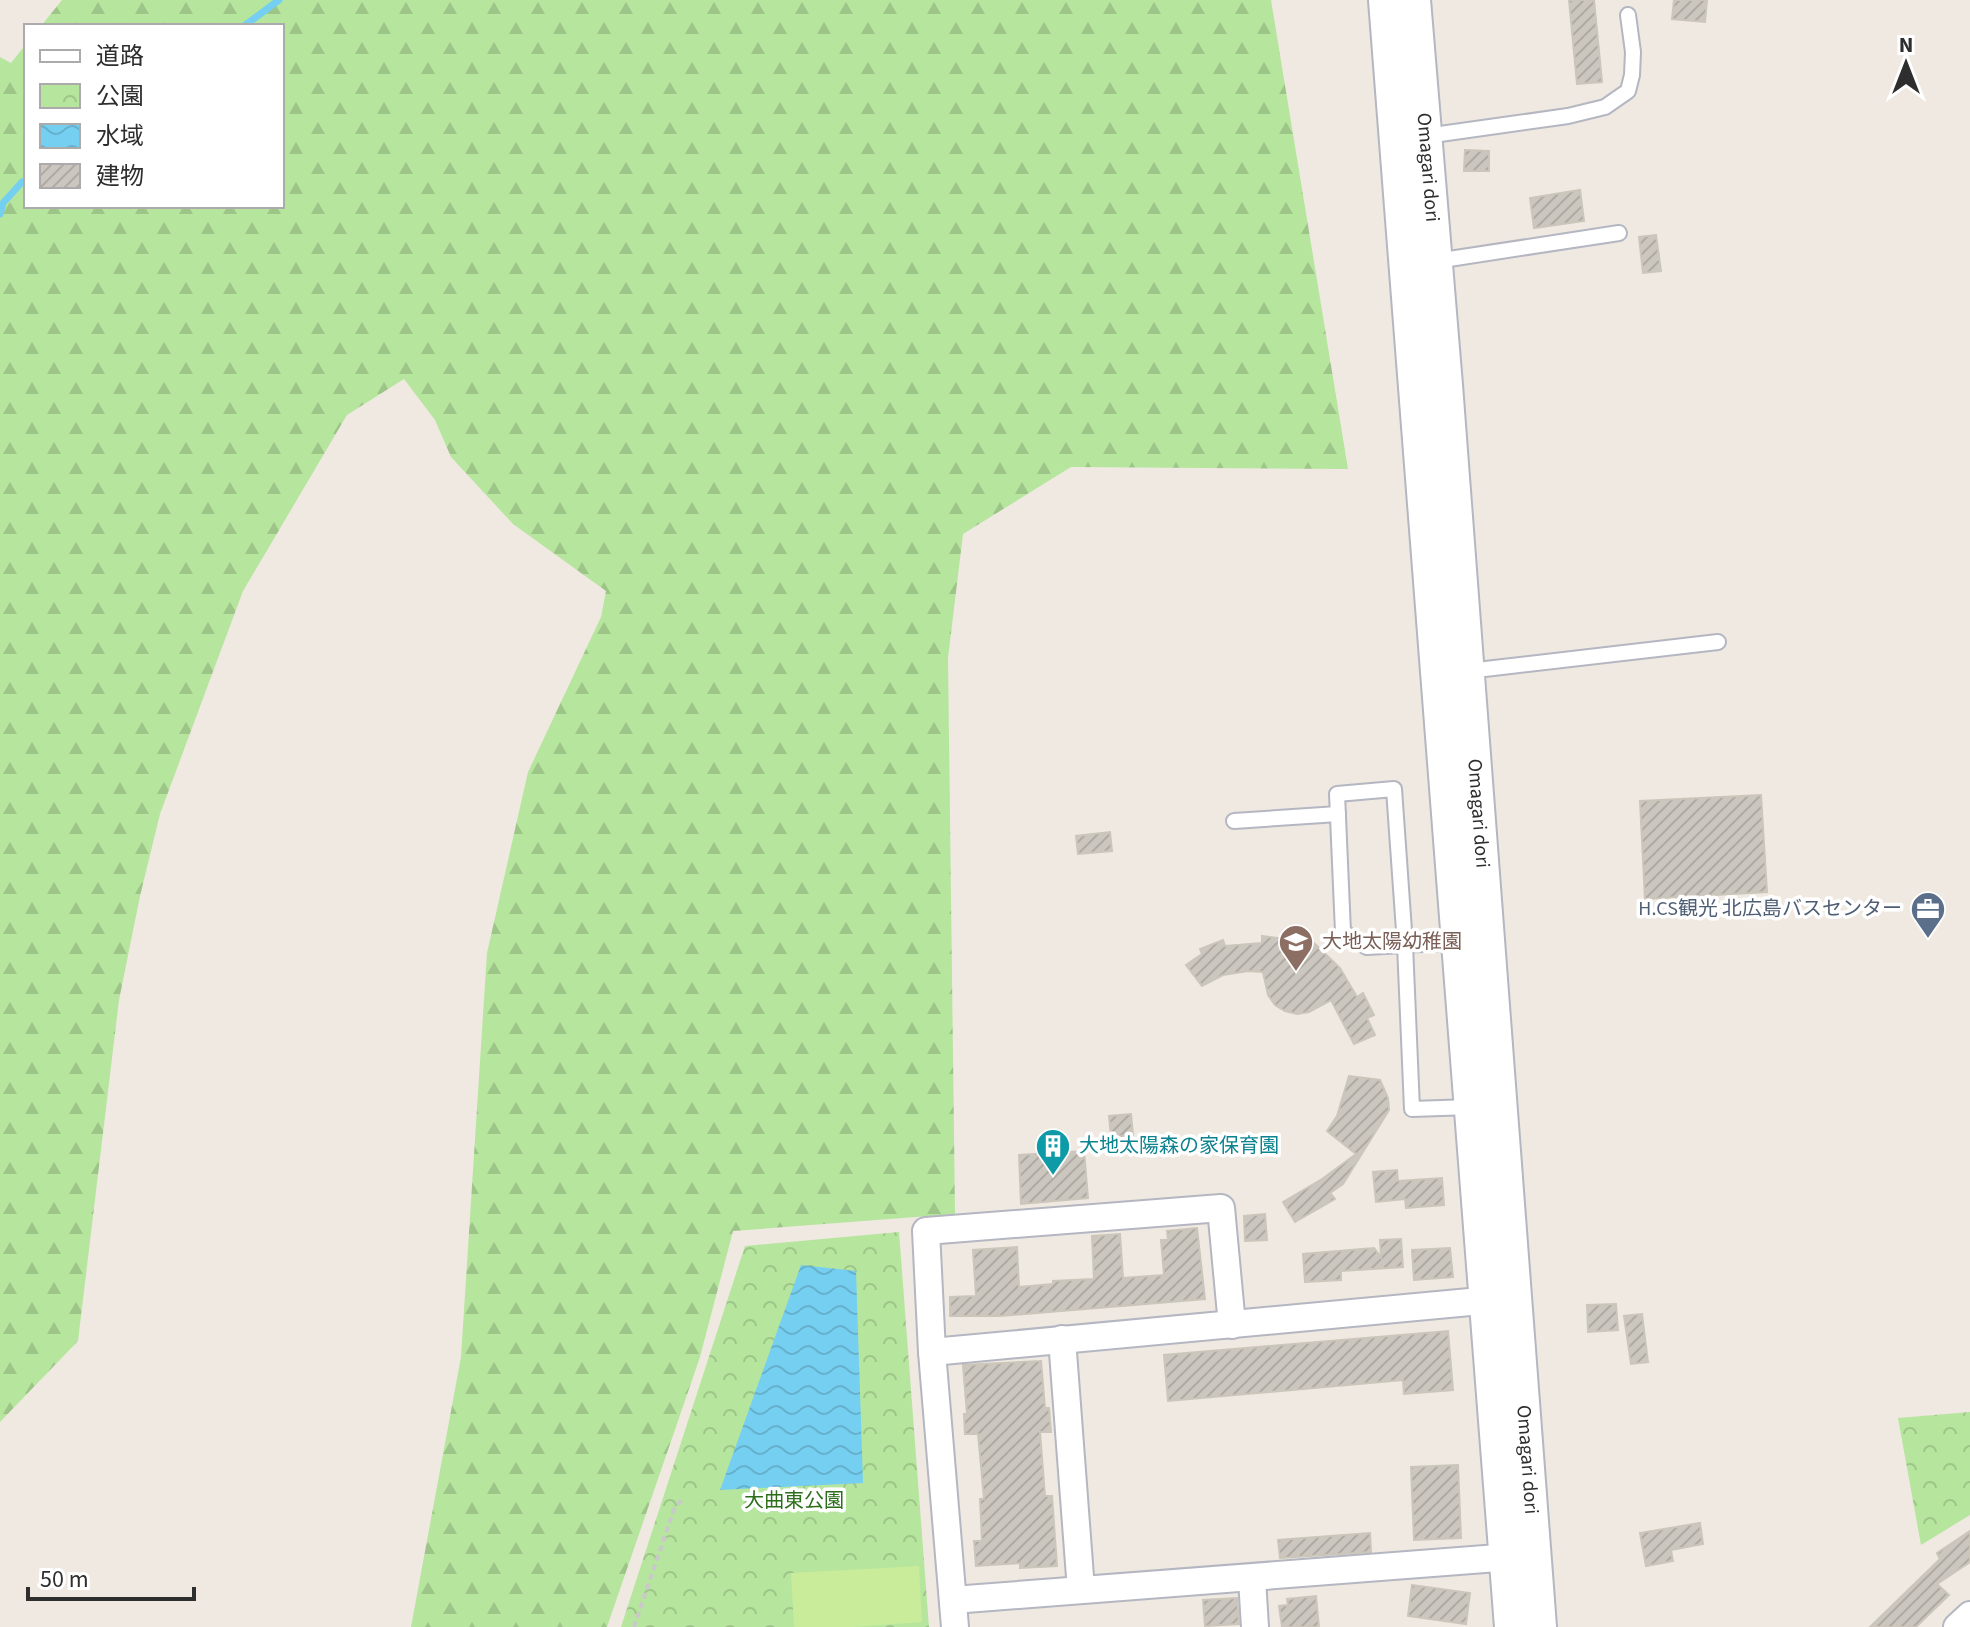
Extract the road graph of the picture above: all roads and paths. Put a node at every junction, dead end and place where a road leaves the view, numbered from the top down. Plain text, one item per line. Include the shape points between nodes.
1 (1385, 0) edge
2 (1414, 0) edge
3 (1628, 15) dead end
4 (1426, 136) junction
5 (1619, 233) dead end
6 (1436, 261) junction
7 (1718, 642) dead end
8 (1467, 671) junction
9 (1338, 814) junction
10 (1234, 821) dead end
11 (1459, 942) junction
12 (1405, 945) junction
13 (1472, 1107) junction
14 (1501, 1299) junction
15 (1232, 1325) junction
16 (1062, 1339) junction
17 (932, 1352) junction
18 (683, 1498) dead end
19 (1520, 1556) junction
20 (1252, 1579) junction
21 (1081, 1590) junction
22 (953, 1600) junction
23 (1970, 1615) edge
24 (634, 1627) edge
25 (955, 1627) edge
26 (1255, 1627) edge
27 (1511, 1627) edge
28 (1540, 1627) edge
29 (1957, 1627) edge

1 - 11 street, Omagari dori
2 - 4 street, Omagari dori
3 - 4 lane via 1633,52 1628,91 1605,107
4 - 6 street, Omagari dori
5 - 6 lane
6 - 8 street, Omagari dori
7 - 8 lane
8 - 14 street, Omagari dori
9 - 10 lane
9 - 12 lane via 1343,932 1367,947
9 - 12 lane via 1337,794 1394,789
11 - 12 lane
11 - 13 street, Omagari dori
12 - 13 lane via 1412,1109
13 - 14 street, Omagari dori
14 - 15 street
14 - 19 street, Omagari dori
15 - 16 street
15 - 17 street via 1221,1208 926,1231
16 - 17 street
16 - 21 street
17 - 22 street
18 - 24 path via 674,1509
19 - 20 street
19 - 27 street, Omagari dori
19 - 28 street, Omagari dori
20 - 21 street
20 - 26 street
21 - 22 street
22 - 25 street
23 - 29 street

